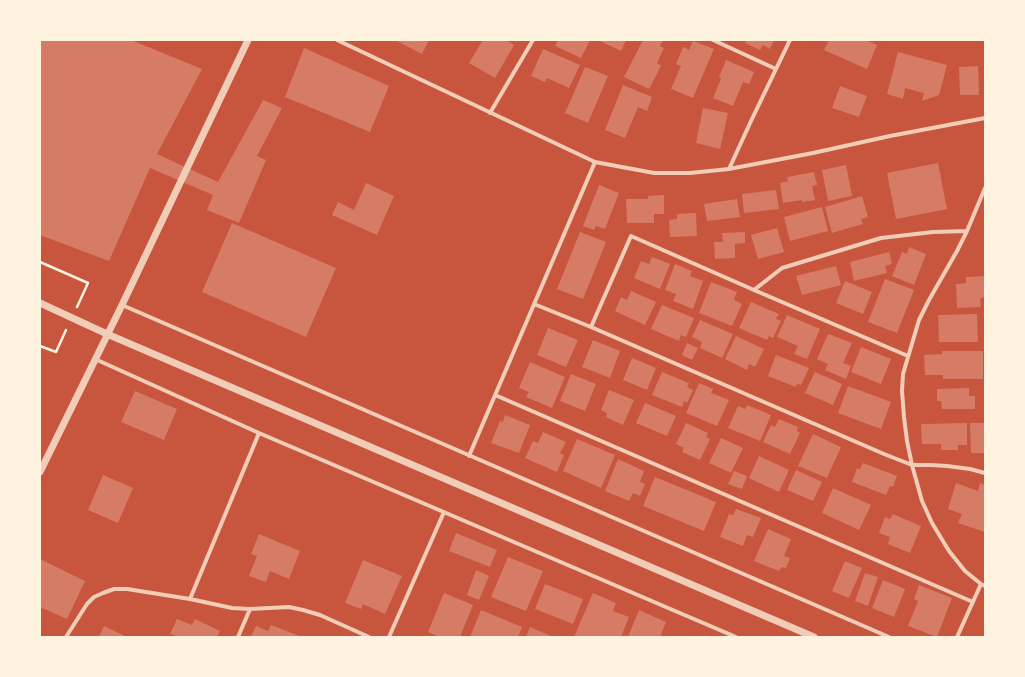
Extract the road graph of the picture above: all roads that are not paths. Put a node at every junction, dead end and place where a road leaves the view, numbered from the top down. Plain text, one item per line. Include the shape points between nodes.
1 (248, 40) edge
2 (337, 40) edge
3 (533, 40) edge
4 (713, 40) edge
5 (790, 40) edge
6 (776, 69) junction
7 (490, 113) junction
8 (985, 118) edge
9 (595, 162) junction
10 (729, 169) junction
11 (985, 188) edge
12 (967, 231) junction
13 (754, 290) junction
14 (40, 303) edge
15 (534, 304) junction
16 (122, 305) junction
17 (591, 327) junction
18 (107, 334) junction
19 (908, 356) junction
20 (95, 359) junction
21 (495, 395) junction
22 (259, 433) junction
23 (469, 456) junction
24 (912, 465) junction
25 (40, 472) edge
26 (985, 473) edge
27 (444, 512) junction
28 (983, 585) edge
29 (190, 599) junction
30 (972, 602) junction
31 (250, 609) junction
32 (66, 637) edge
33 (238, 637) edge
34 (369, 637) edge
35 (389, 637) edge
36 (736, 637) edge
37 (814, 637) edge
38 (889, 637) edge
39 (957, 637) edge

1 - 16 street
2 - 7 street
3 - 7 street
4 - 6 street
5 - 6 street
6 - 10 street
7 - 9 street
8 - 10 street
9 - 10 street via 654,173
9 - 15 street
11 - 12 street
12 - 13 street via 881,238 782,268
12 - 19 street via 919,320
13 - 17 street via 631,236
13 - 19 street
14 - 18 street
15 - 17 street
15 - 21 street
16 - 18 street
16 - 23 street
17 - 24 street
18 - 20 street
18 - 37 street
19 - 24 street via 902,391
20 - 22 street
20 - 25 street
21 - 23 street
21 - 30 street
22 - 27 street
22 - 29 street
23 - 38 street
24 - 26 street via 947,466
24 - 28 street via 932,523 965,571
27 - 35 street
27 - 36 street
28 - 30 street
29 - 31 street
29 - 32 street via 127,589 103,592 87,604
30 - 39 street
31 - 33 street
31 - 34 street via 289,607 303,610

